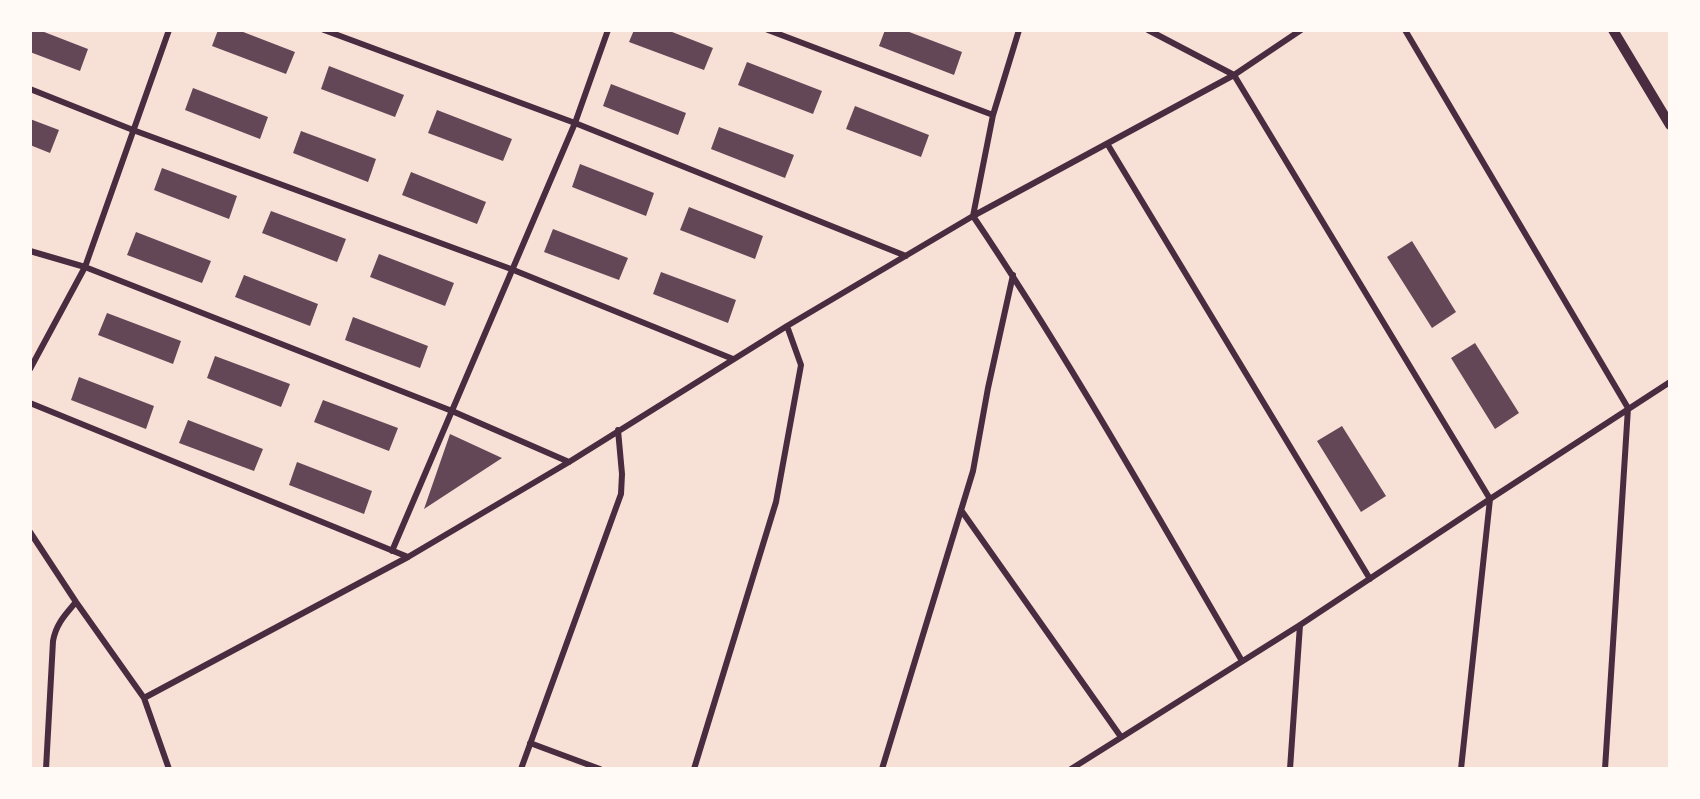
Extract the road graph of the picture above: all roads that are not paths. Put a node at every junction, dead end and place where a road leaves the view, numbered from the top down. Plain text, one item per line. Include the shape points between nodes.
1 (169, 30) edge
2 (324, 30) edge
3 (609, 30) edge
4 (768, 30) edge
5 (1019, 30) edge
6 (1148, 30) edge
7 (1301, 30) edge
8 (1405, 30) edge
9 (1613, 30) edge
10 (1234, 75) junction
11 (30, 88) edge
12 (993, 115) junction
13 (575, 123) junction
14 (1670, 125) edge
15 (133, 130) junction
16 (1108, 145) junction
17 (974, 216) junction
18 (30, 251) edge
19 (906, 256) junction
20 (85, 267) junction
21 (511, 269) junction
22 (1013, 275) junction
23 (787, 326) junction
24 (733, 359) junction
25 (30, 369) edge
26 (1670, 381) edge
27 (30, 403) edge
28 (1628, 408) junction
29 (452, 411) junction
30 (618, 430) junction
31 (569, 462) junction
32 (1490, 499) junction
33 (961, 510) junction
34 (30, 532) edge
35 (392, 551) junction
36 (408, 557) junction
37 (1370, 579) junction
38 (76, 602) junction
39 (1300, 626) junction
40 (1242, 661) junction
41 (144, 698) junction
42 (1121, 737) junction
43 (530, 743) junction
44 (46, 769) edge
45 (169, 769) edge
46 (521, 769) edge
47 (600, 769) edge
48 (694, 769) edge
49 (882, 769) edge
50 (1071, 769) edge
51 (1290, 769) edge
52 (1461, 769) edge
53 (1605, 769) edge

1 - 15 street
2 - 13 street
3 - 13 street
4 - 12 street
5 - 12 street
6 - 10 street
7 - 10 street
8 - 28 street
9 - 14 street
10 - 16 street
10 - 32 street
11 - 15 street
12 - 17 street
13 - 19 street
13 - 21 street
15 - 20 street
15 - 21 street
16 - 17 street
16 - 37 street
17 - 19 street
17 - 22 street
18 - 20 street
19 - 23 street
20 - 25 street
20 - 29 street
21 - 24 street
21 - 29 street
22 - 33 street via 973,471
22 - 40 street
23 - 24 street
23 - 48 street via 801,365 776,502
24 - 30 street
26 - 28 street
27 - 35 street
28 - 32 street
28 - 53 street
29 - 31 street
29 - 35 street
30 - 31 street
30 - 43 street via 621,494
31 - 36 street
32 - 37 street
32 - 52 street
33 - 42 street
33 - 49 street
34 - 38 street
35 - 36 street
36 - 41 street
37 - 39 street
38 - 41 street
38 - 44 street via 60,620 54,635
39 - 40 street
39 - 51 street
40 - 42 street
41 - 45 street
42 - 50 street
43 - 46 street
43 - 47 street

